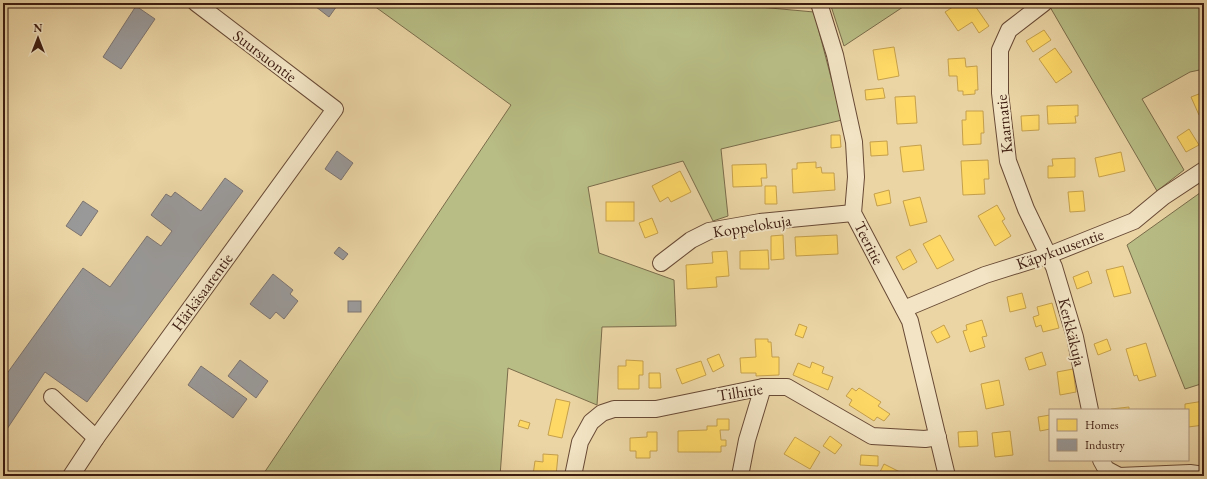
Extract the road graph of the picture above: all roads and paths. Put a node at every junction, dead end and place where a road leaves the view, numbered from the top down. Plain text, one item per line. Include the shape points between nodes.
1 (196, 3) edge
2 (819, 3) edge
3 (1044, 3) edge
4 (335, 109) joint
5 (1204, 170) edge
6 (854, 213) junction
7 (1049, 255) junction
8 (660, 263) dead end
9 (904, 309) junction
10 (763, 387) junction
11 (52, 397) dead end
12 (1090, 409) edge
13 (938, 437) junction
14 (96, 438) junction
15 (1102, 461) edge
16 (1204, 475) edge
17 (71, 476) edge
18 (573, 476) edge
19 (740, 476) edge
20 (947, 476) edge

1 - 4 street, Suursuontie
2 - 6 street, Teeritie via 835,55 854,142
3 - 7 street, Kaarnatie via 1009,30 1000,50 1000,93 1008,161 1026,209
4 - 14 street, Härkäsaarentie
5 - 7 street, Käpykuusentie via 1134,220
6 - 8 street, Koppelokuja via 760,222 709,231 691,240
6 - 9 street, Teeritie
7 - 9 street, Käpykuusentie via 985,276
7 - 12 street, Kerkkäkuja via 1075,337
9 - 13 street, Teeritie via 910,321
10 - 13 street, Tilhitie via 787,387 872,436 925,439
10 - 18 street, Tilhitie via 656,409 614,409 602,413 591,422 580,442
10 - 19 street via 747,440
11 - 14 street
13 - 20 street, Teeritie
14 - 17 street, Härkäsaarentie
15 - 16 street via 1106,469 1119,476 1190,473

